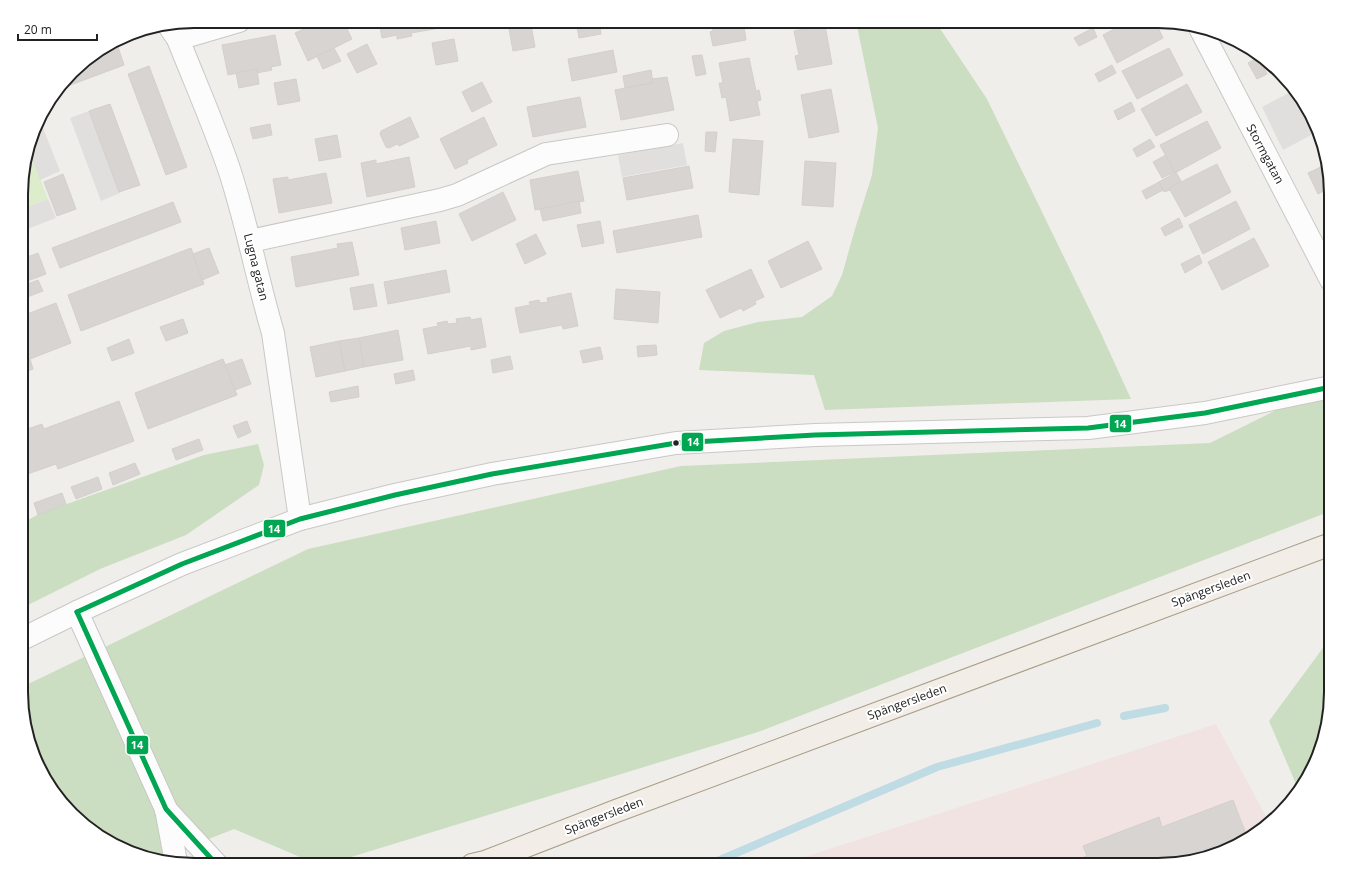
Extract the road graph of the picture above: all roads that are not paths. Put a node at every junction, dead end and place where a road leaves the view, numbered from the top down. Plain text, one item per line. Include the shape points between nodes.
1 (197, 28) edge
2 (173, 32) edge
3 (1204, 35) edge
4 (668, 135) dead end
5 (250, 241) junction
6 (1324, 267) edge
7 (1324, 388) edge
8 (300, 519) junction
9 (1324, 547) edge
10 (77, 612) junction
11 (28, 636) edge
12 (166, 809) junction
13 (175, 857) edge
14 (210, 858) edge
15 (495, 858) edge

1 - 2 street
2 - 5 street, Lugna gatan via 229,169
3 - 6 street, Stormgatan
4 - 5 street via 546,154 457,195 440,200
5 - 8 street, Lugna gatan via 273,333
7 - 8 street via 1205,413 1088,428 815,435 676,443 492,474
8 - 10 street via 182,564
9 - 15 main road, Spängersleden
10 - 11 street
10 - 12 street
12 - 13 street
12 - 14 street

